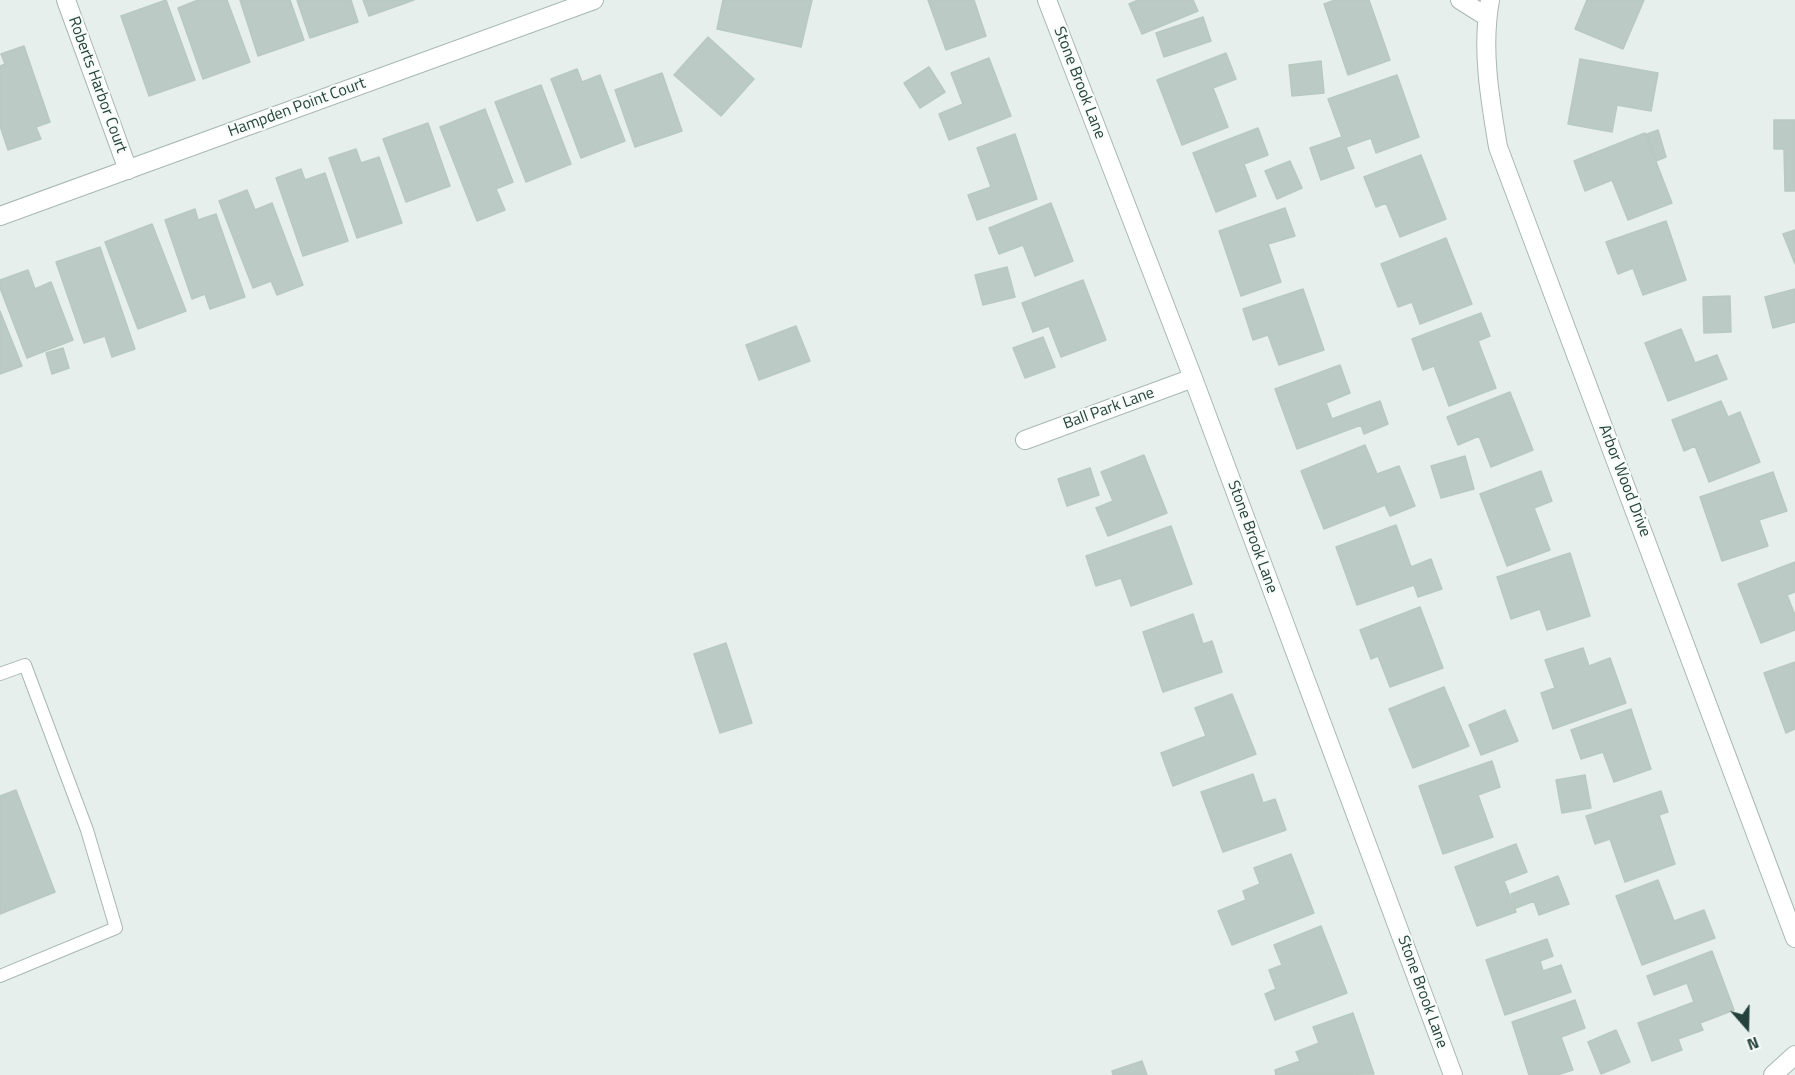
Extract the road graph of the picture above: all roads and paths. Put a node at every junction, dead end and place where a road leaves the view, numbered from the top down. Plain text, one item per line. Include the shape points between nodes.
1 (66, 0) edge
2 (594, 0) edge
3 (1047, 0) edge
4 (1460, 0) edge
5 (1489, 9) edge
6 (128, 170) junction
7 (0, 216) edge
8 (1193, 378) junction
9 (1025, 440) dead end
10 (0, 674) edge
11 (1795, 938) edge
12 (0, 976) edge
13 (1795, 1055) edge
14 (1453, 1075) edge
15 (1773, 1075) edge

1 - 6 street, Roberts Harbor Court
2 - 6 street, Hampden Point Court
3 - 8 street, Stone Brook Lane
4 - 5 street, Arbor Wood Drive
5 - 11 street, Arbor Wood Drive via 1488,85 1498,147
6 - 7 street, Hampden Point Court
8 - 9 street, Ball Park Lane
8 - 14 street, Stone Brook Lane
10 - 12 lane via 25,665 87,830 116,928
13 - 15 street

